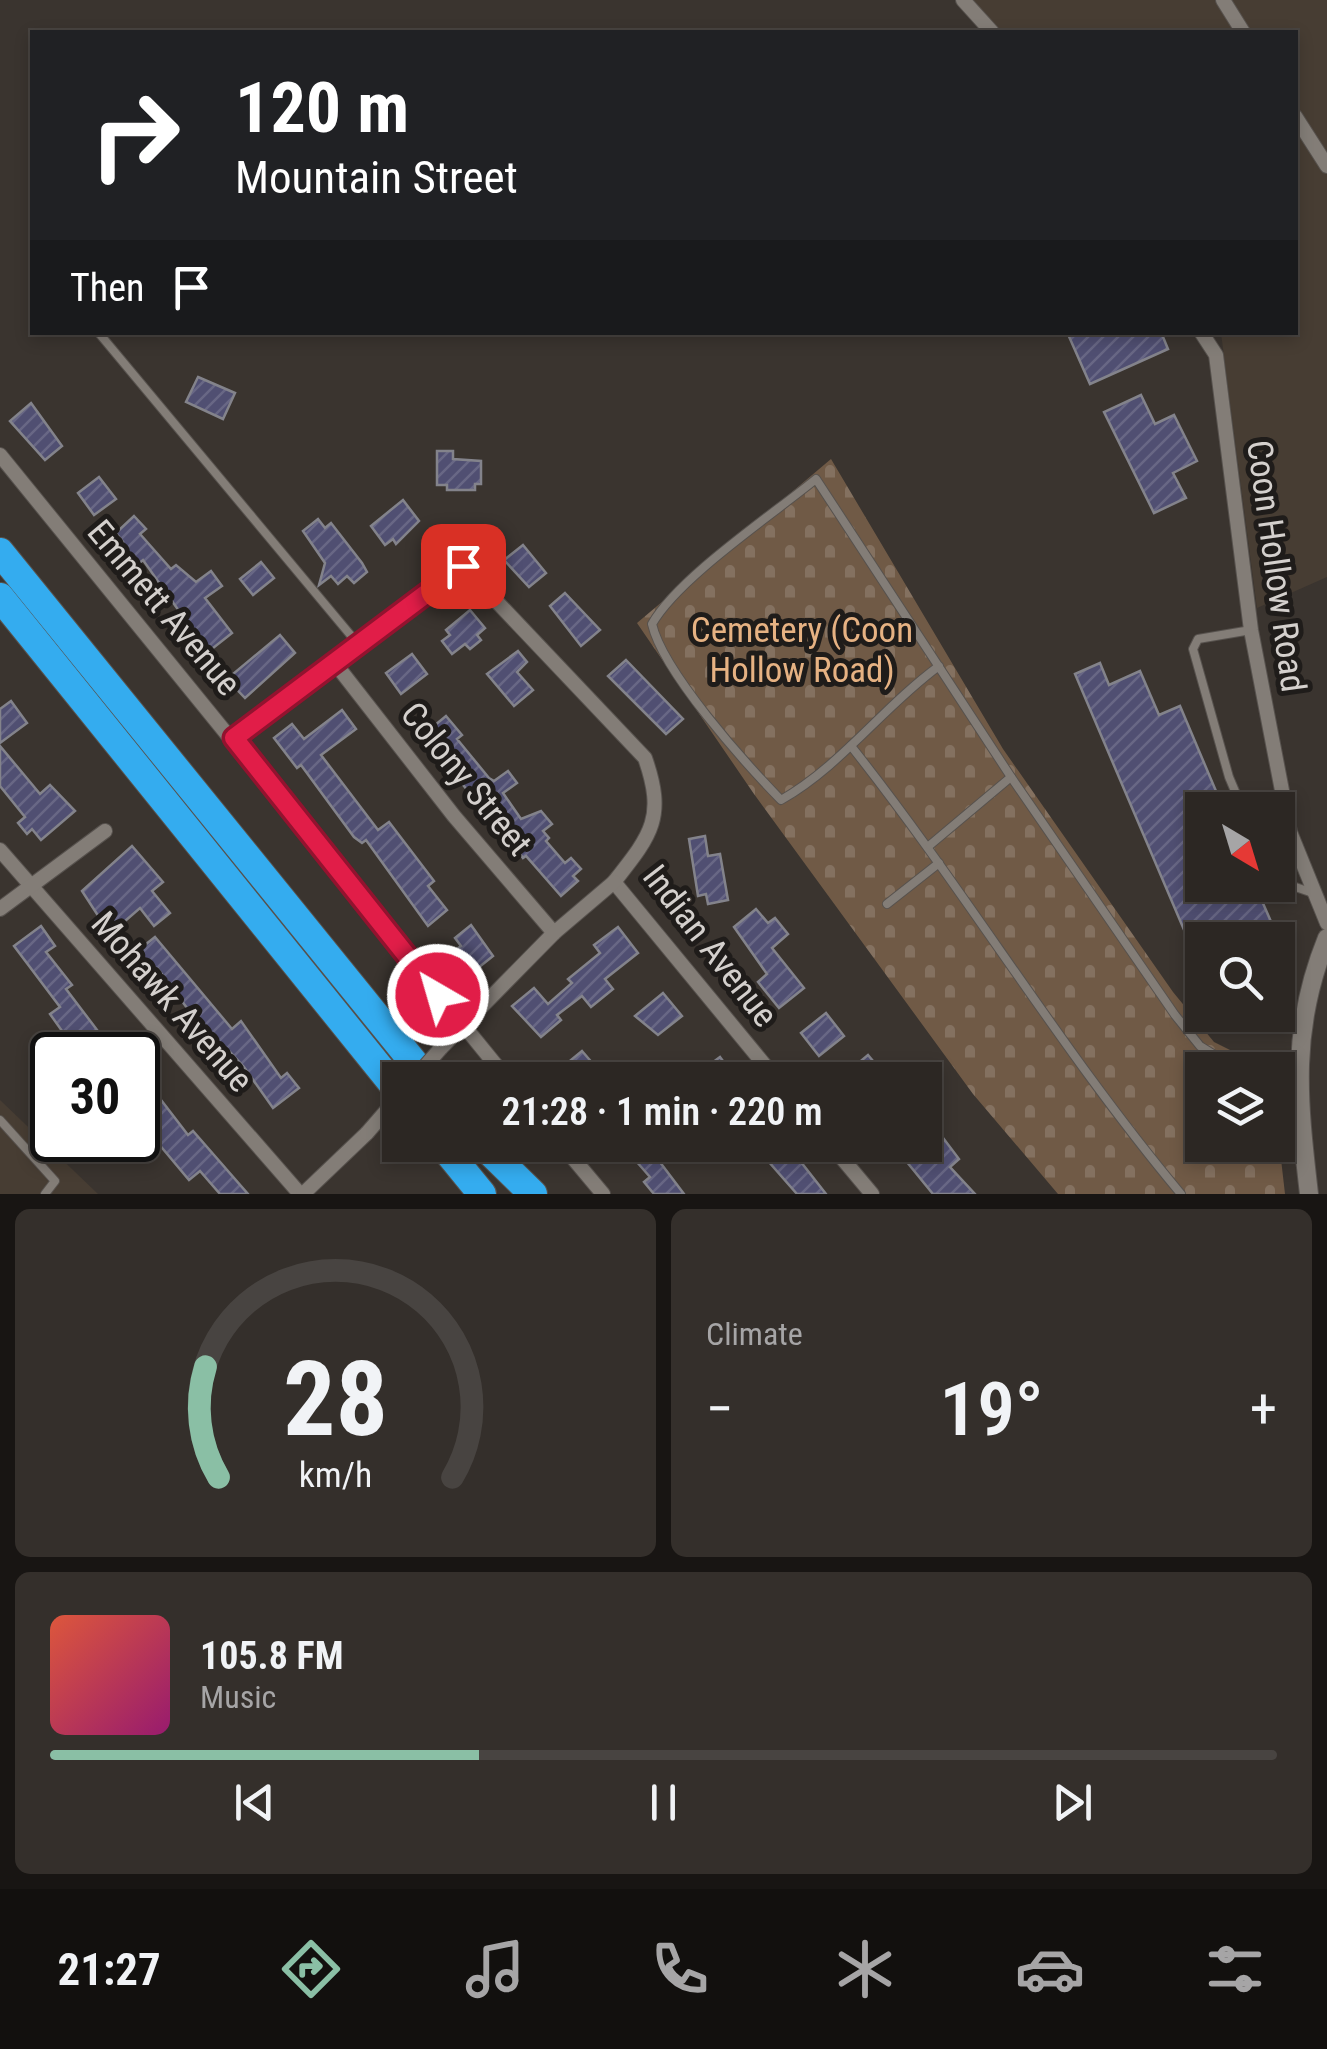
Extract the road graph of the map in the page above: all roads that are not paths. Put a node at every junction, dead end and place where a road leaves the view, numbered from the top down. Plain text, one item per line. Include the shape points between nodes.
1 (963, 0) edge
2 (1222, 0) edge
3 (990, 30) edge
4 (1242, 30) edge
5 (1298, 121) edge
6 (1327, 166) edge
7 (100, 335) edge
8 (1203, 335) edge
9 (0, 456) edge
10 (0, 552) edge
11 (0, 597) edge
12 (1251, 630) junction
13 (358, 644) junction
14 (334, 662) junction
15 (939, 666) junction
16 (234, 738) junction
17 (850, 746) junction
18 (1011, 778) junction
19 (1237, 792) edge
20 (105, 831) dead end
21 (930, 845) junction
22 (0, 850) edge
23 (939, 864) junction
24 (614, 882) junction
25 (30, 886) junction
26 (1295, 887) edge
27 (1313, 893) junction
28 (888, 904) dead end
29 (0, 909) edge
30 (1327, 923) edge
31 (554, 933) junction
32 (1327, 938) edge
33 (461, 1024) junction
34 (352, 1034) junction
35 (1210, 1052) edge
36 (1293, 1052) edge
37 (413, 1062) edge
38 (428, 1062) edge
39 (493, 1062) edge
40 (763, 1062) edge
41 (382, 1072) edge
42 (382, 1082) edge
43 (382, 1115) edge
44 (1295, 1117) edge
45 (0, 1120) edge
46 (435, 1162) edge
47 (456, 1162) edge
48 (496, 1162) edge
49 (500, 1162) edge
50 (576, 1162) edge
51 (845, 1162) edge
52 (46, 1194) edge
53 (301, 1194) edge
54 (459, 1194) edge
55 (482, 1194) edge
56 (521, 1194) edge
57 (534, 1194) edge
58 (603, 1194) edge
59 (872, 1194) edge
60 (1181, 1194) edge
61 (1309, 1194) edge

1 - 3 street
2 - 4 street
5 - 6 street
7 - 13 lane
8 - 12 street, Coon Hollow Road via 1216,355
9 - 16 street, Emmett Avenue
10 - 37 highway
11 - 34 highway
12 - 19 lane via 1198,639 1193,649
12 - 27 street, Coon Hollow Road via 1290,832
13 - 14 street
13 - 24 street, Indian Avenue via 463,566 645,758 658,795 645,842
14 - 16 street
14 - 31 street, Colony Street
15 - 17 lane
15 - 17 lane via 816,479 659,611 655,637 674,668 780,800
15 - 18 lane
16 - 33 street, Emmett Avenue
17 - 21 lane
18 - 21 lane
18 - 35 lane via 1175,1014
20 - 25 street
21 - 23 lane
22 - 25 street, Mohawk Avenue
23 - 28 lane
23 - 60 lane
24 - 31 street
24 - 40 street, Indian Avenue
25 - 29 street
25 - 53 street, Mohawk Avenue
26 - 27 lane
27 - 30 street, Coon Hollow Road
31 - 33 street
32 - 36 street
33 - 38 street, bridge
33 - 39 street, Emmett Avenue
34 - 41 highway
34 - 42 highway
43 - 53 street, bridge
44 - 61 street
45 - 52 lane via 55,1181
46 - 54 highway
47 - 55 highway
48 - 56 highway
49 - 57 highway
50 - 58 street
51 - 59 street

